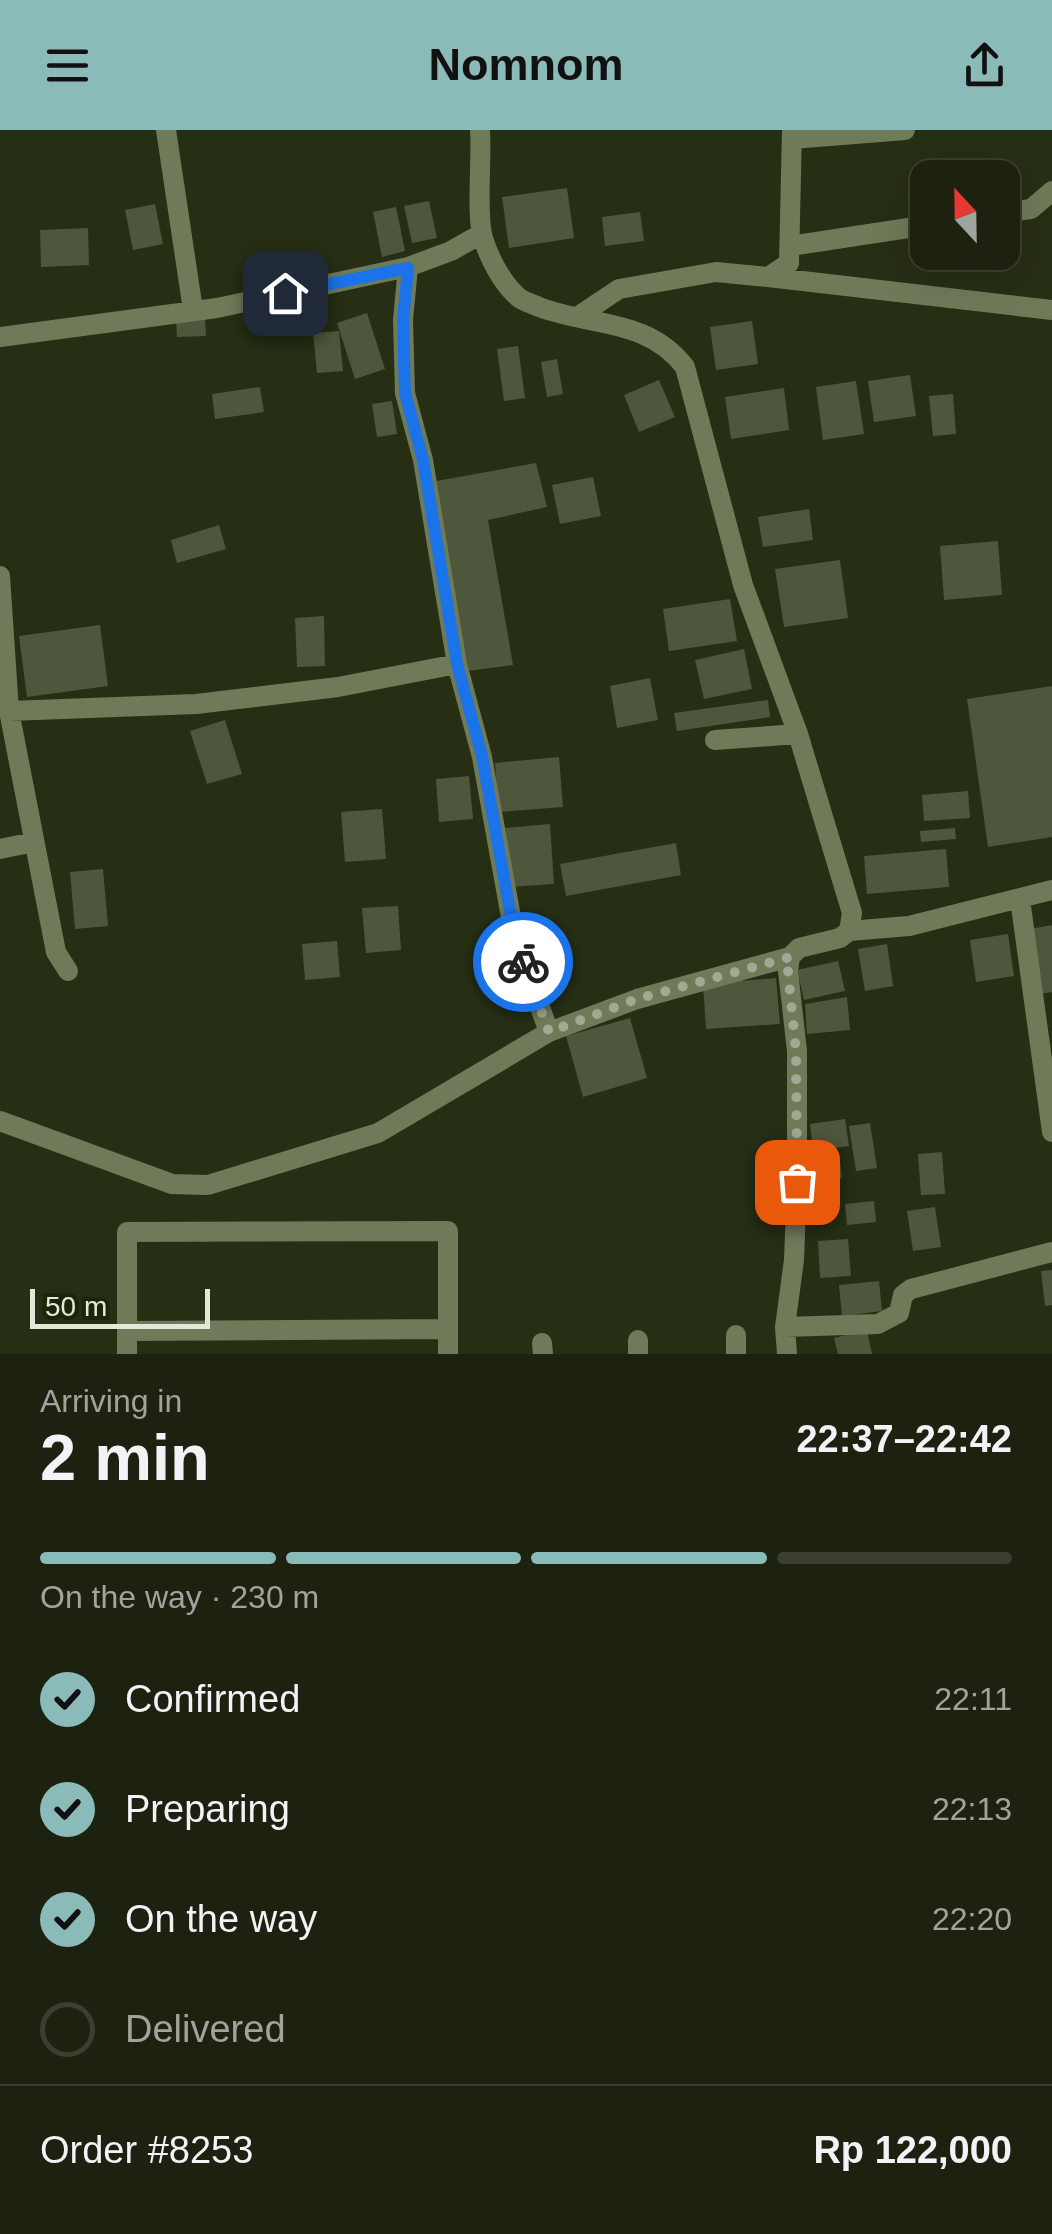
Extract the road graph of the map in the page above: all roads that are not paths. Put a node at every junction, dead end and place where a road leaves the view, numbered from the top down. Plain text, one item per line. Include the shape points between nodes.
1 (166, 130) edge
2 (480, 130) edge
3 (905, 130) edge
4 (792, 134) edge
5 (1052, 191) edge
6 (1020, 211) edge
7 (910, 227) edge
8 (481, 234) junction
9 (790, 246) junction
10 (408, 268) junction
11 (768, 277) junction
12 (193, 310) junction
13 (1052, 310) edge
14 (577, 317) junction
15 (0, 337) edge
16 (0, 576) edge
17 (457, 664) junction
18 (8, 710) junction
19 (798, 734) junction
20 (715, 740) dead end
21 (34, 842) junction
22 (0, 849) edge
23 (1052, 890) edge
24 (1020, 899) junction
25 (848, 931) junction
26 (790, 957) junction
27 (68, 971) dead end
28 (549, 1032) junction
29 (0, 1121) edge
30 (1052, 1132) edge
31 (1052, 1252) edge
32 (785, 1326) junction
33 (448, 1329) junction
34 (127, 1330) junction
35 (127, 1354) edge
36 (448, 1354) edge
37 (786, 1354) edge

1 - 12 street
2 - 8 street
3 - 4 street
4 - 9 street
5 - 6 street
7 - 9 street
8 - 10 street
8 - 14 street via 520,299
9 - 11 street via 789,263
10 - 12 street
10 - 17 street via 405,393 423,460
11 - 13 street
11 - 14 street via 716,272 619,289
12 - 15 street
14 - 19 street via 654,338 685,367 743,586
16 - 18 street
17 - 18 street via 196,704
17 - 28 street via 482,756 515,939
18 - 21 street
19 - 20 street
19 - 25 street via 852,912
21 - 22 street
21 - 27 street via 56,952
23 - 24 street
24 - 25 street via 909,926
24 - 30 street
25 - 26 street
26 - 28 street via 637,999
26 - 32 street via 797,1182
28 - 29 street via 378,1133 208,1185 172,1184
31 - 32 street via 911,1289 902,1295 898,1313 878,1324
32 - 37 street
33 - 34 street
33 - 34 street via 448,1231 127,1232
33 - 36 street
34 - 35 street

